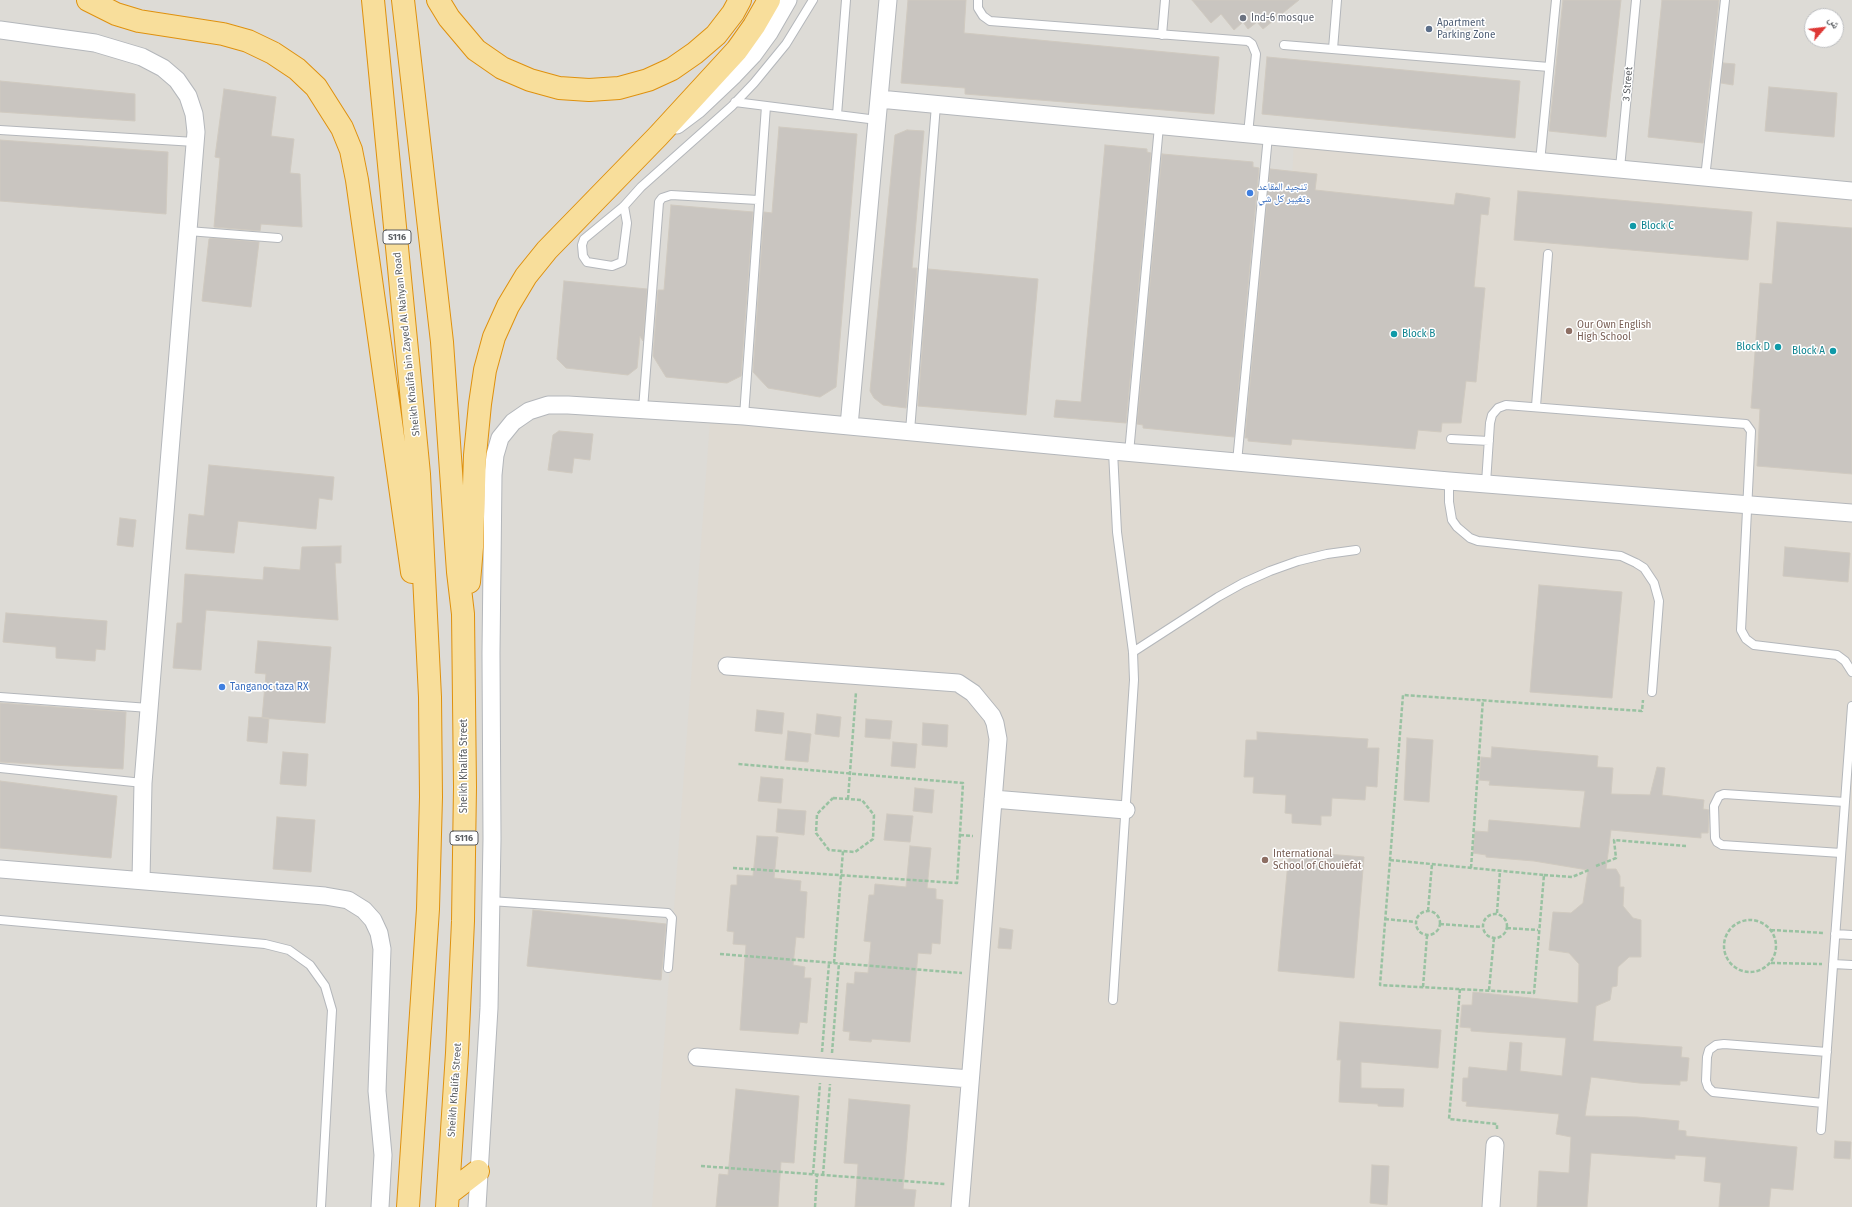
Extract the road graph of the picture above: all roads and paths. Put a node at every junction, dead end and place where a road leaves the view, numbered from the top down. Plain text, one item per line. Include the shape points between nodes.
1 (88, 0) edge
2 (373, 0) edge
3 (403, 0) edge
4 (438, 0) edge
5 (740, 0) edge
6 (769, 0) edge
7 (788, 0) edge
8 (813, 0) edge
9 (846, 0) edge
10 (978, 0) edge
11 (1165, 0) edge
12 (1337, 0) edge
13 (1556, 0) edge
14 (1636, 0) edge
15 (1725, 0) edge
16 (888, 2) edge
17 (0, 30) edge
18 (1162, 35) junction
19 (1284, 45) dead end
20 (1333, 49) junction
21 (1549, 67) junction
22 (879, 99) junction
23 (735, 102) junction
24 (936, 105) junction
25 (766, 106) junction
26 (837, 115) junction
27 (877, 120) junction
28 (1159, 126) junction
29 (0, 130) edge
30 (1248, 134) junction
31 (658, 136) junction
32 (1268, 136) junction
33 (195, 142) junction
34 (1540, 162) junction
35 (1620, 168) junction
36 (1704, 178) junction
37 (1852, 191) edge
38 (758, 200) junction
39 (624, 206) junction
40 (188, 231) junction
41 (278, 238) dead end
42 (1548, 254) dead end
43 (1536, 406) junction
44 (643, 409) junction
45 (744, 416) junction
46 (849, 426) junction
47 (910, 431) junction
48 (1451, 439) dead end
49 (1489, 441) junction
50 (1122, 452) junction
51 (1237, 462) junction
52 (1449, 481) junction
53 (1486, 483) junction
54 (1747, 504) junction
55 (1852, 513) edge
56 (1356, 550) dead end
57 (426, 599) junction
58 (463, 614) junction
59 (1133, 652) junction
60 (727, 666) dead end
61 (1852, 672) edge
62 (857, 675) junction
63 (1652, 692) dead end
64 (0, 697) edge
65 (1643, 697) dead end
66 (1483, 699) junction
67 (1852, 706) edge
68 (150, 708) junction
69 (738, 764) dead end
70 (0, 768) edge
71 (849, 773) junction
72 (144, 783) junction
73 (848, 799) junction
74 (993, 799) junction
75 (1845, 802) junction
76 (1126, 810) junction
77 (1686, 846) dead end
78 (843, 851) junction
79 (1841, 853) junction
80 (1390, 860) junction
81 (1432, 864) junction
82 (1596, 866) dead end
83 (732, 868) dead end
84 (1471, 868) junction
85 (0, 869) edge
86 (1589, 870) dead end
87 (1500, 871) junction
88 (841, 875) junction
89 (1544, 875) junction
90 (141, 880) junction
91 (490, 901) junction
92 (1428, 911) junction
93 (1497, 914) junction
94 (1385, 919) junction
95 (0, 920) edge
96 (1416, 922) junction
97 (1440, 924) junction
98 (1482, 927) junction
99 (1507, 928) junction
100 (1538, 930) junction
101 (1770, 930) junction
102 (1835, 934) junction
103 (1852, 935) edge
104 (1427, 936) junction
105 (1494, 938) junction
106 (720, 954) dead end
107 (834, 963) junction
108 (1770, 963) junction
109 (1833, 964) junction
110 (1852, 965) edge
111 (668, 968) dead end
112 (978, 974) junction
113 (1424, 987) junction
114 (1460, 989) junction
115 (1489, 990) junction
116 (1113, 1000) dead end
117 (1827, 1052) junction
118 (697, 1057) dead end
119 (970, 1079) junction
120 (1823, 1103) junction
121 (1821, 1130) dead end
122 (1496, 1145) joint
123 (700, 1166) dead end
124 (478, 1171) junction
125 (817, 1175) junction
126 (962, 1185) junction
127 (448, 1201) edge
128 (321, 1207) edge
129 (380, 1207) edge
130 (408, 1207) edge
131 (477, 1207) edge
132 (815, 1207) edge
133 (960, 1207) edge
134 (1491, 1207) edge

1 - 57 highway via 116,14 139,21 223,34 248,41 273,53 297,69 316,87 342,128 351,150 357,180 411,567 416,584
2 - 57 highway, Sheikh Khalifa bin Zayed Al Nahyan Road / S116 via 419,474
3 - 58 highway, Sheikh Khalifa Street / S116 via 442,342
4 - 5 highway via 448,18 476,50 502,68 530,80 559,88 589,90 619,88 648,80 672,69 716,35
6 - 31 highway via 736,50
7 - 31 street via 769,33 734,75 697,110
8 - 23 lane via 775,59
9 - 26 lane
10 - 18 lane via 978,8 990,21
11 - 18 lane
12 - 20 lane
13 - 21 lane
14 - 35 lane, 3 Street
15 - 36 lane
16 - 22 street
17 - 33 street via 95,43 142,57 163,68 177,80 188,96 194,114
18 - 30 lane via 1243,41 1252,44 1256,54
19 - 20 lane
20 - 21 lane
21 - 34 lane
22 - 24 street
22 - 27 street
23 - 25 lane
23 - 39 lane via 641,187
24 - 28 street
24 - 47 lane
25 - 26 lane
25 - 38 lane
26 - 27 lane
27 - 46 street
28 - 30 street
28 - 50 lane
29 - 33 lane
30 - 32 street
31 - 58 highway via 547,250 526,276 494,337 485,370 480,404 475,455 470,578
32 - 34 street
32 - 51 lane
33 - 40 street
34 - 35 street
35 - 36 street
36 - 37 street
38 - 44 lane via 671,195 659,202
38 - 45 lane
39 - 39 lane via 584,240 583,256 587,262 612,266 622,262 627,223
40 - 41 lane
40 - 68 street
42 - 43 lane
43 - 49 lane via 1506,404 1498,408 1492,415
43 - 54 lane via 1746,424 1751,431
44 - 45 street
44 - 91 street via 548,405 529,411 513,422 500,438 495,455 492,495
45 - 46 street
46 - 47 street
47 - 50 street
48 - 49 lane
49 - 53 lane
50 - 51 street
50 - 59 lane via 1118,532
51 - 52 street
52 - 53 street
52 - 63 lane via 1452,520 1470,538 1478,541 1622,556 1644,568 1654,583 1659,601
53 - 54 street
54 - 55 street
54 - 61 lane via 1741,620 1741,630 1746,639 1754,645 1764,647 1837,655 1845,661
56 - 59 lane via 1298,561 1243,583
57 - 130 highway, S116 via 430,751 429,865
58 - 127 highway, Sheikh Khalifa Street / S116 via 463,920
59 - 76 lane via 1133,710
60 - 62 street
62 - 71 path
62 - 74 street via 958,683 973,693 992,716 998,731
64 - 68 lane
65 - 66 path via 1642,711
66 - 80 path via 1402,695
66 - 84 path
67 - 75 lane
68 - 72 street
69 - 71 path
70 - 72 lane
71 - 73 path
71 - 88 path via 963,783 957,883
72 - 90 street
73 - 78 path via 862,800 874,815 873,839 855,852
73 - 78 path via 833,798 817,814 816,833 829,850
74 - 76 street
74 - 112 street
75 - 79 lane
75 - 79 lane via 1724,794 1719,796 1714,806 1715,838 1722,845
76 - 116 lane
77 - 82 path via 1614,840 1616,858
78 - 88 path
79 - 102 lane
80 - 81 path
80 - 94 path
81 - 84 path
81 - 92 path
83 - 88 path
84 - 87 path
85 - 90 street
86 - 89 path via 1572,877
87 - 89 path
87 - 93 path
88 - 107 path
89 - 100 path
90 - 129 street via 348,900 364,910 373,920 382,949 377,1091 383,1155
91 - 111 lane via 668,913 672,918
91 - 124 street via 489,1008
92 - 96 path via 1422,912
92 - 97 path via 1437,915
93 - 98 path via 1487,915
93 - 99 path via 1506,920
94 - 96 path
94 - 113 path via 1380,985
95 - 128 lane via 265,944 290,950 310,965 325,986 332,1010
96 - 104 path via 1418,931
97 - 98 path
97 - 104 path via 1436,933
98 - 105 path via 1486,935
99 - 100 path
99 - 105 path via 1502,936
100 - 115 path via 1534,993
101 - 102 path
101 - 108 path via 1776,943 1776,950
101 - 108 path via 1752,919 1738,922 1727,932 1723,946 1726,960 1737,970 1751,973
102 - 103 lane
102 - 109 lane
104 - 113 path
105 - 115 path
106 - 107 path
107 - 112 path
108 - 109 path
109 - 110 lane
109 - 117 lane
112 - 119 street
113 - 114 path
114 - 115 path
114 - 122 path via 1449,1119 1497,1124
117 - 120 lane
117 - 120 lane via 1724,1044 1716,1045 1709,1050 1707,1058 1706,1081 1713,1092
118 - 119 street
119 - 126 street
120 - 121 lane
122 - 134 street
123 - 125 path
124 - 127 highway
124 - 131 street
125 - 126 path
125 - 132 path
126 - 133 street

